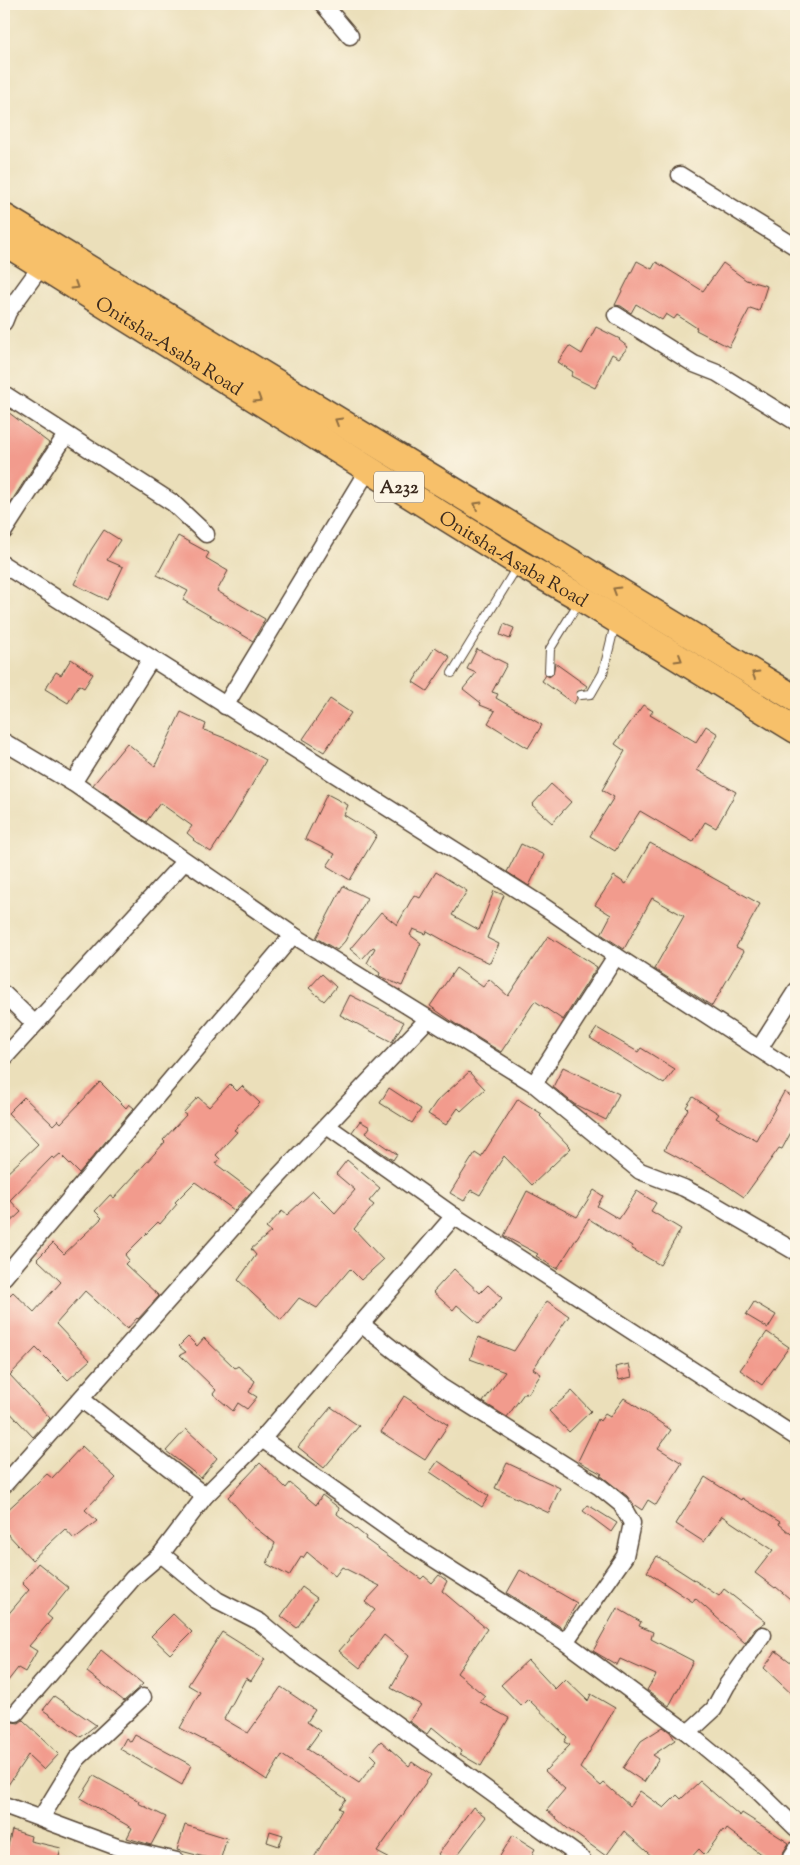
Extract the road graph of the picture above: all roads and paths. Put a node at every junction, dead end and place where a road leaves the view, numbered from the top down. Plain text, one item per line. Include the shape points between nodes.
1 (323, 4) edge
2 (350, 36) dead end
3 (680, 176) dead end
4 (4, 217) edge
5 (4, 242) edge
6 (796, 247) edge
7 (42, 265) junction
8 (616, 315) dead end
9 (4, 322) edge
10 (4, 394) edge
11 (796, 422) edge
12 (66, 435) junction
13 (369, 468) junction
14 (4, 531) edge
15 (206, 534) dead end
16 (519, 563) junction
17 (4, 565) edge
18 (581, 598) junction
19 (659, 616) junction
20 (616, 620) junction
21 (651, 642) junction
22 (150, 660) junction
23 (549, 671) dead end
24 (452, 673) dead end
25 (580, 695) dead end
26 (796, 699) edge
27 (225, 706) junction
28 (796, 730) edge
29 (4, 742) edge
30 (73, 783) junction
31 (185, 861) junction
32 (294, 935) junction
33 (616, 956) junction
34 (796, 991) edge
35 (4, 994) edge
36 (428, 1019) junction
37 (35, 1024) junction
38 (758, 1048) junction
39 (4, 1058) edge
40 (796, 1073) edge
41 (534, 1084) junction
42 (327, 1126) junction
43 (454, 1216) junction
44 (796, 1252) edge
45 (4, 1277) edge
46 (361, 1324) junction
47 (81, 1399) junction
48 (796, 1437) edge
49 (262, 1438) junction
50 (4, 1485) edge
51 (205, 1496) junction
52 (161, 1554) junction
53 (764, 1635) dead end
54 (565, 1642) junction
55 (143, 1697) dead end
56 (16, 1713) dead end
57 (688, 1733) junction
58 (4, 1805) edge
59 (41, 1818) junction
60 (796, 1828) edge
61 (796, 1850) edge
62 (177, 1861) edge
63 (583, 1861) edge
64 (789, 1861) edge

1 - 2 street
3 - 6 street
19 -> 4 highway, A232
5 - 7 highway, Onitsha-Asaba Road / A232
7 - 9 street
7 -> 13 highway, Onitsha-Asaba Road / A232
8 - 11 street
10 - 12 street
12 - 14 street
12 - 15 street via 173,503
13 - 16 highway, Onitsha-Asaba Road / A232
13 - 27 street
16 - 18 highway, Onitsha-Asaba Road / A232
16 - 24 lane
17 - 22 street
18 - 20 highway, Onitsha-Asaba Road / A232
18 - 23 lane via 550,649
19 - 21 highway
26 -> 19 highway, A232
20 - 21 highway, Onitsha-Asaba Road / A232
20 - 25 lane via 603,673 591,694
21 -> 28 highway, Onitsha-Asaba Road / A232
22 - 27 street
22 - 30 street
27 - 33 street via 540,904
29 - 30 street
30 - 31 street
31 - 32 street
31 - 37 street
32 - 36 street
32 - 45 street
33 - 38 street
33 - 41 street
34 - 38 street
35 - 37 street
36 - 41 street
36 - 42 street
37 - 39 street
38 - 40 street
41 - 44 street via 640,1171 684,1188
42 - 43 street
42 - 47 street via 274,1181
43 - 46 street
43 - 48 street
46 - 49 street
46 - 54 street via 441,1387 600,1487 621,1504 632,1523 625,1556
47 - 50 street
47 - 51 street
49 - 51 street
49 - 54 street via 406,1541
51 - 52 street
52 - 56 street via 133,1578
52 - 63 street via 217,1600 260,1622 296,1652
53 - 57 street via 727,1685 714,1709
54 - 57 street
55 - 59 street via 77,1759
57 - 60 street via 758,1791
58 - 59 street
59 - 62 street via 117,1847
61 - 64 street

